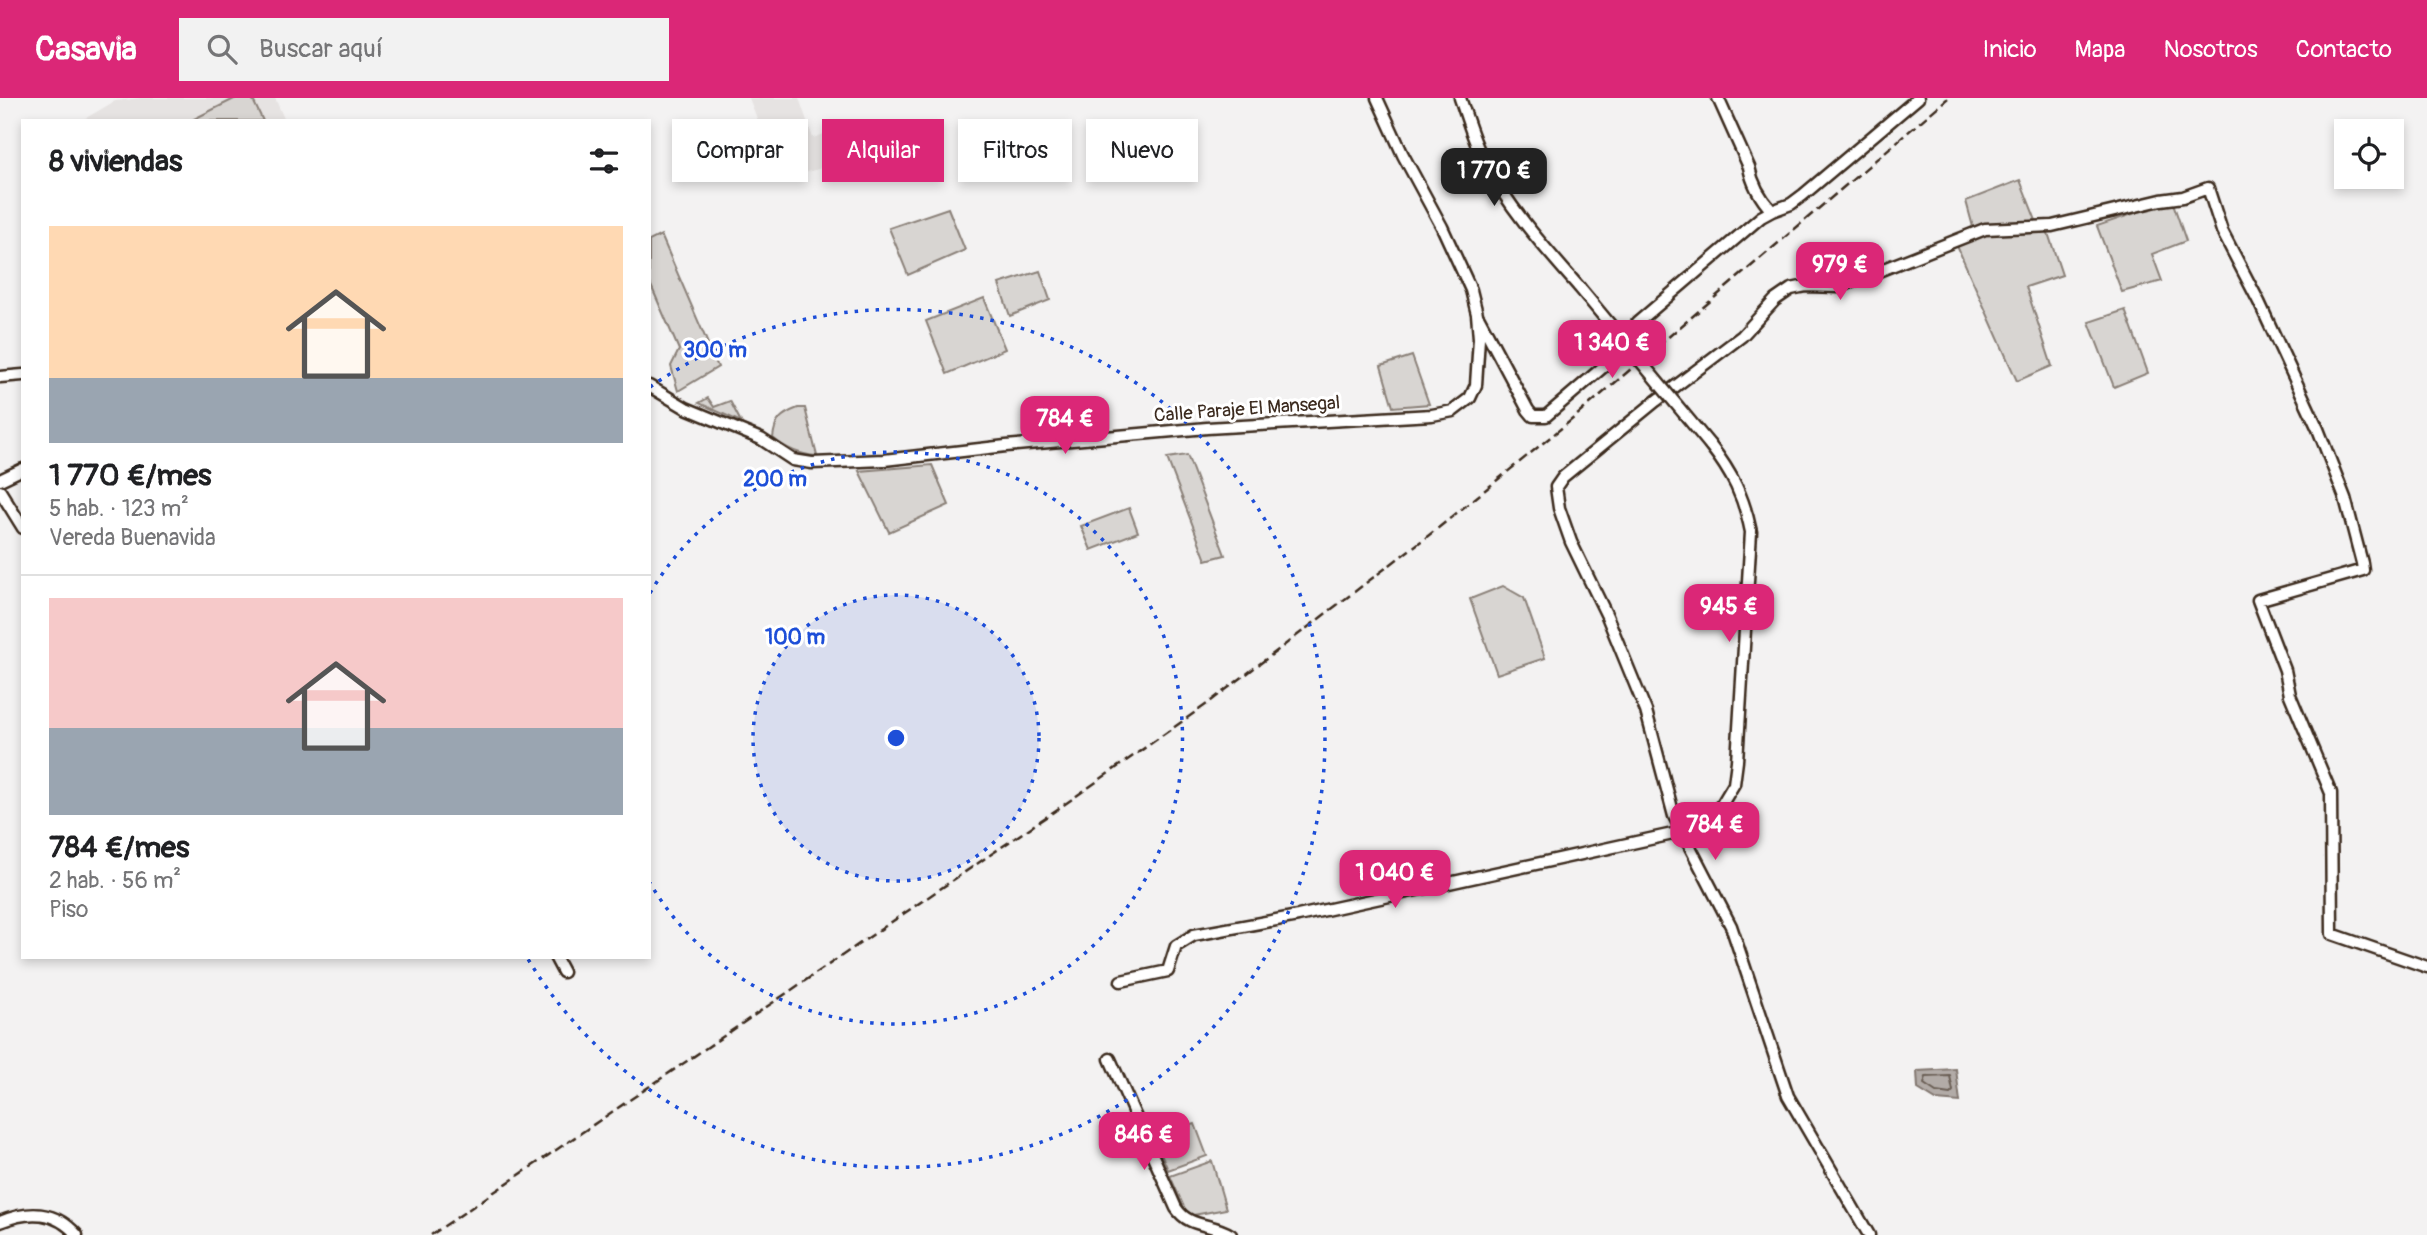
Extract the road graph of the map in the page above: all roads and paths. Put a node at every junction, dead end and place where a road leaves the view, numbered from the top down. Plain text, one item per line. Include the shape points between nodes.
1 (1377, 98) edge
2 (1460, 98) edge
3 (1718, 98) edge
4 (1918, 98) edge
5 (1772, 211) junction
6 (1477, 314) junction
7 (21, 375) edge
8 (0, 377) edge
9 (651, 387) edge
10 (21, 470) edge
11 (0, 480) edge
12 (0, 491) edge
13 (21, 525) edge
14 (1683, 834) junction
15 (556, 959) edge
16 (2427, 967) edge
17 (563, 972) dead end
18 (1121, 981) dead end
19 (1110, 1059) dead end
20 (0, 1222) edge
21 (77, 1235) edge
22 (1231, 1235) edge
23 (1869, 1235) edge

1 - 6 street via 1443,227
2 - 14 street, bridge via 1481,156 1499,189 1728,468 1747,511 1751,532 1734,784 1709,819
3 - 5 street via 1751,177
4 - 5 street via 1803,195
5 - 6 street via 1637,323 1609,362 1546,416 1533,416 1528,410
6 - 9 street, Calle Paraje El Mansegal via 1476,385 1471,398 1452,411 1432,415 1194,429 823,464 793,460 761,439 686,408
7 - 8 street
10 - 11 street
12 - 13 street
14 - 16 street via 1669,800 1646,711 1559,508 1559,481 1742,336 1791,289 1838,287 1984,229 2052,226 2208,188 2222,231 2318,429 2344,498 2363,570 2258,600 2290,695 2331,793 2332,934
14 - 18 street via 1194,935 1176,946 1168,971
14 - 23 street via 1731,926 1788,1096
15 - 17 street
19 - 22 street via 1183,1219
20 - 21 street via 20,1214 47,1215

